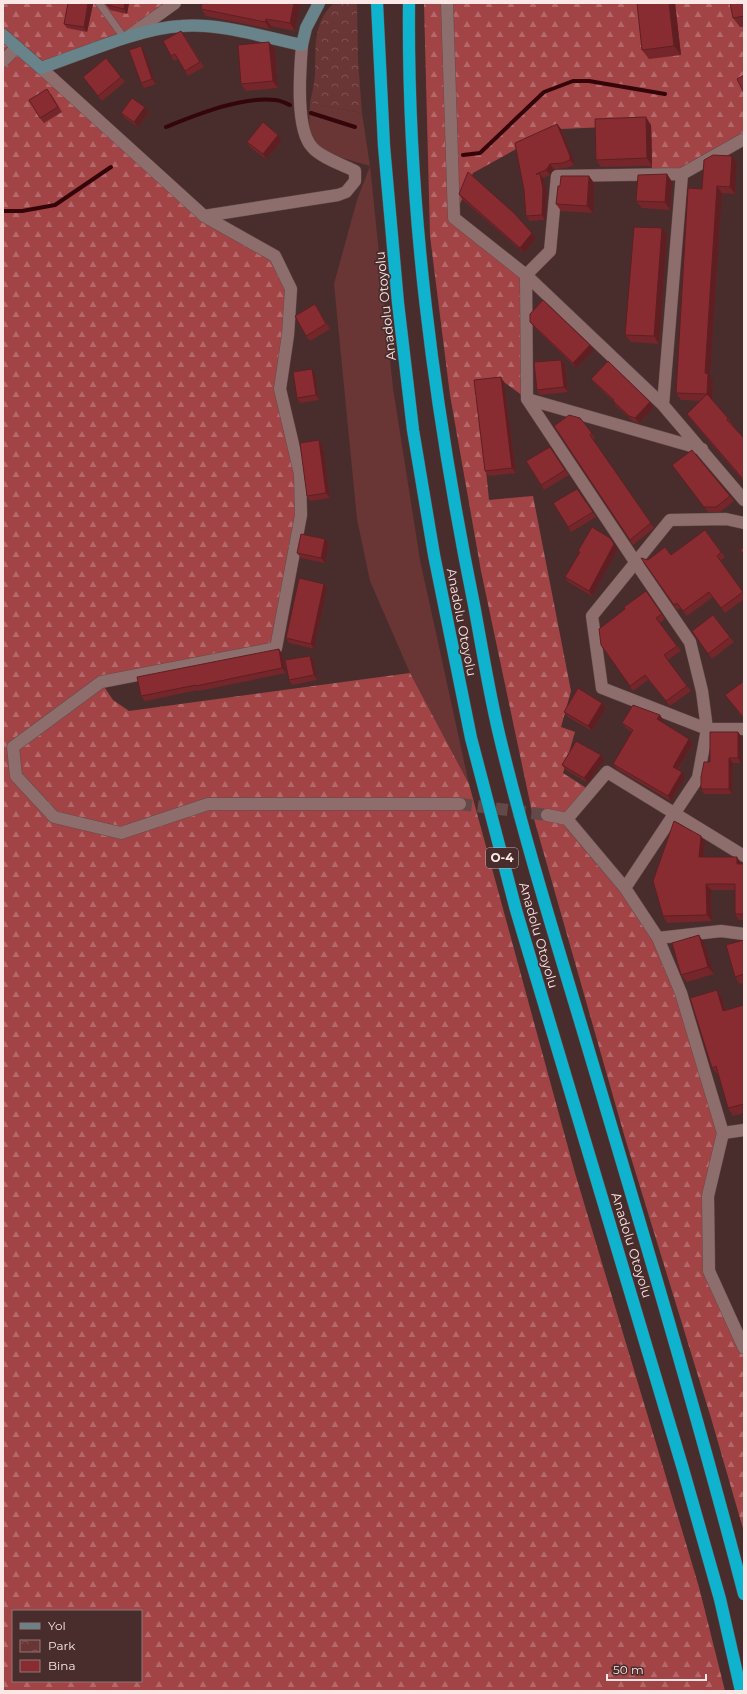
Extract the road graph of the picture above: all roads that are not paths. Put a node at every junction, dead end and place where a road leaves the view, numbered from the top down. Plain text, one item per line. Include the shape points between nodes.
1 (99, 3) edge
2 (175, 3) edge
3 (319, 3) edge
4 (377, 3) edge
5 (409, 3) edge
6 (447, 3) edge
7 (3, 35) edge
8 (124, 39) junction
9 (302, 45) junction
10 (17, 47) junction
11 (3, 62) edge
12 (41, 68) junction
13 (744, 139) edge
14 (682, 174) junction
15 (204, 216) junction
16 (526, 275) junction
17 (527, 399) junction
18 (663, 405) junction
19 (702, 449) junction
20 (744, 500) edge
21 (744, 523) edge
22 (636, 563) junction
23 (707, 729) junction
24 (744, 729) edge
25 (460, 804) tunnel mouth
26 (547, 815) tunnel mouth
27 (675, 815) junction
28 (567, 819) junction
29 (744, 856) edge
30 (625, 888) junction
31 (744, 934) edge
32 (658, 938) junction
33 (744, 1130) edge
34 (723, 1133) junction
35 (744, 1348) edge
36 (744, 1594) edge
37 (741, 1691) edge

1 - 8 lane
2 - 8 street
3 - 9 street via 306,28
4 - 37 highway, Anadolu Otoyolu / O-4 via 384,146 412,430 471,738 518,917 686,1476 720,1598
5 - 36 highway, Anadolu Otoyolu / O-4 via 413,151 425,309 462,550 499,734 546,905 677,1348
6 - 16 street via 454,218
7 - 10 street
8 - 9 street via 165,28 196,25
8 - 12 street
9 - 15 street via 300,101 307,140 317,151 355,171 355,182 346,192 338,195
10 - 11 street
10 - 12 street
12 - 15 street
13 - 14 street
14 - 16 street via 557,176 550,251
14 - 18 street
15 - 25 street via 275,256 291,289 288,335 280,389 300,474 301,515 276,648 101,682 13,748 16,776 54,817 121,833 208,804
16 - 17 street
16 - 18 street
17 - 19 street
17 - 22 street
18 - 19 street
19 - 20 street
21 - 22 street via 726,519 670,520
22 - 23 street via 690,642 702,690
22 - 23 street via 592,616 602,688
23 - 24 street
23 - 27 street via 698,778
26 - 28 street
27 - 28 street via 607,772
27 - 29 street
27 - 30 street
28 - 30 street
30 - 32 street
31 - 32 street via 721,931
32 - 34 street via 681,993
33 - 34 street
34 - 35 street via 708,1196 709,1271

